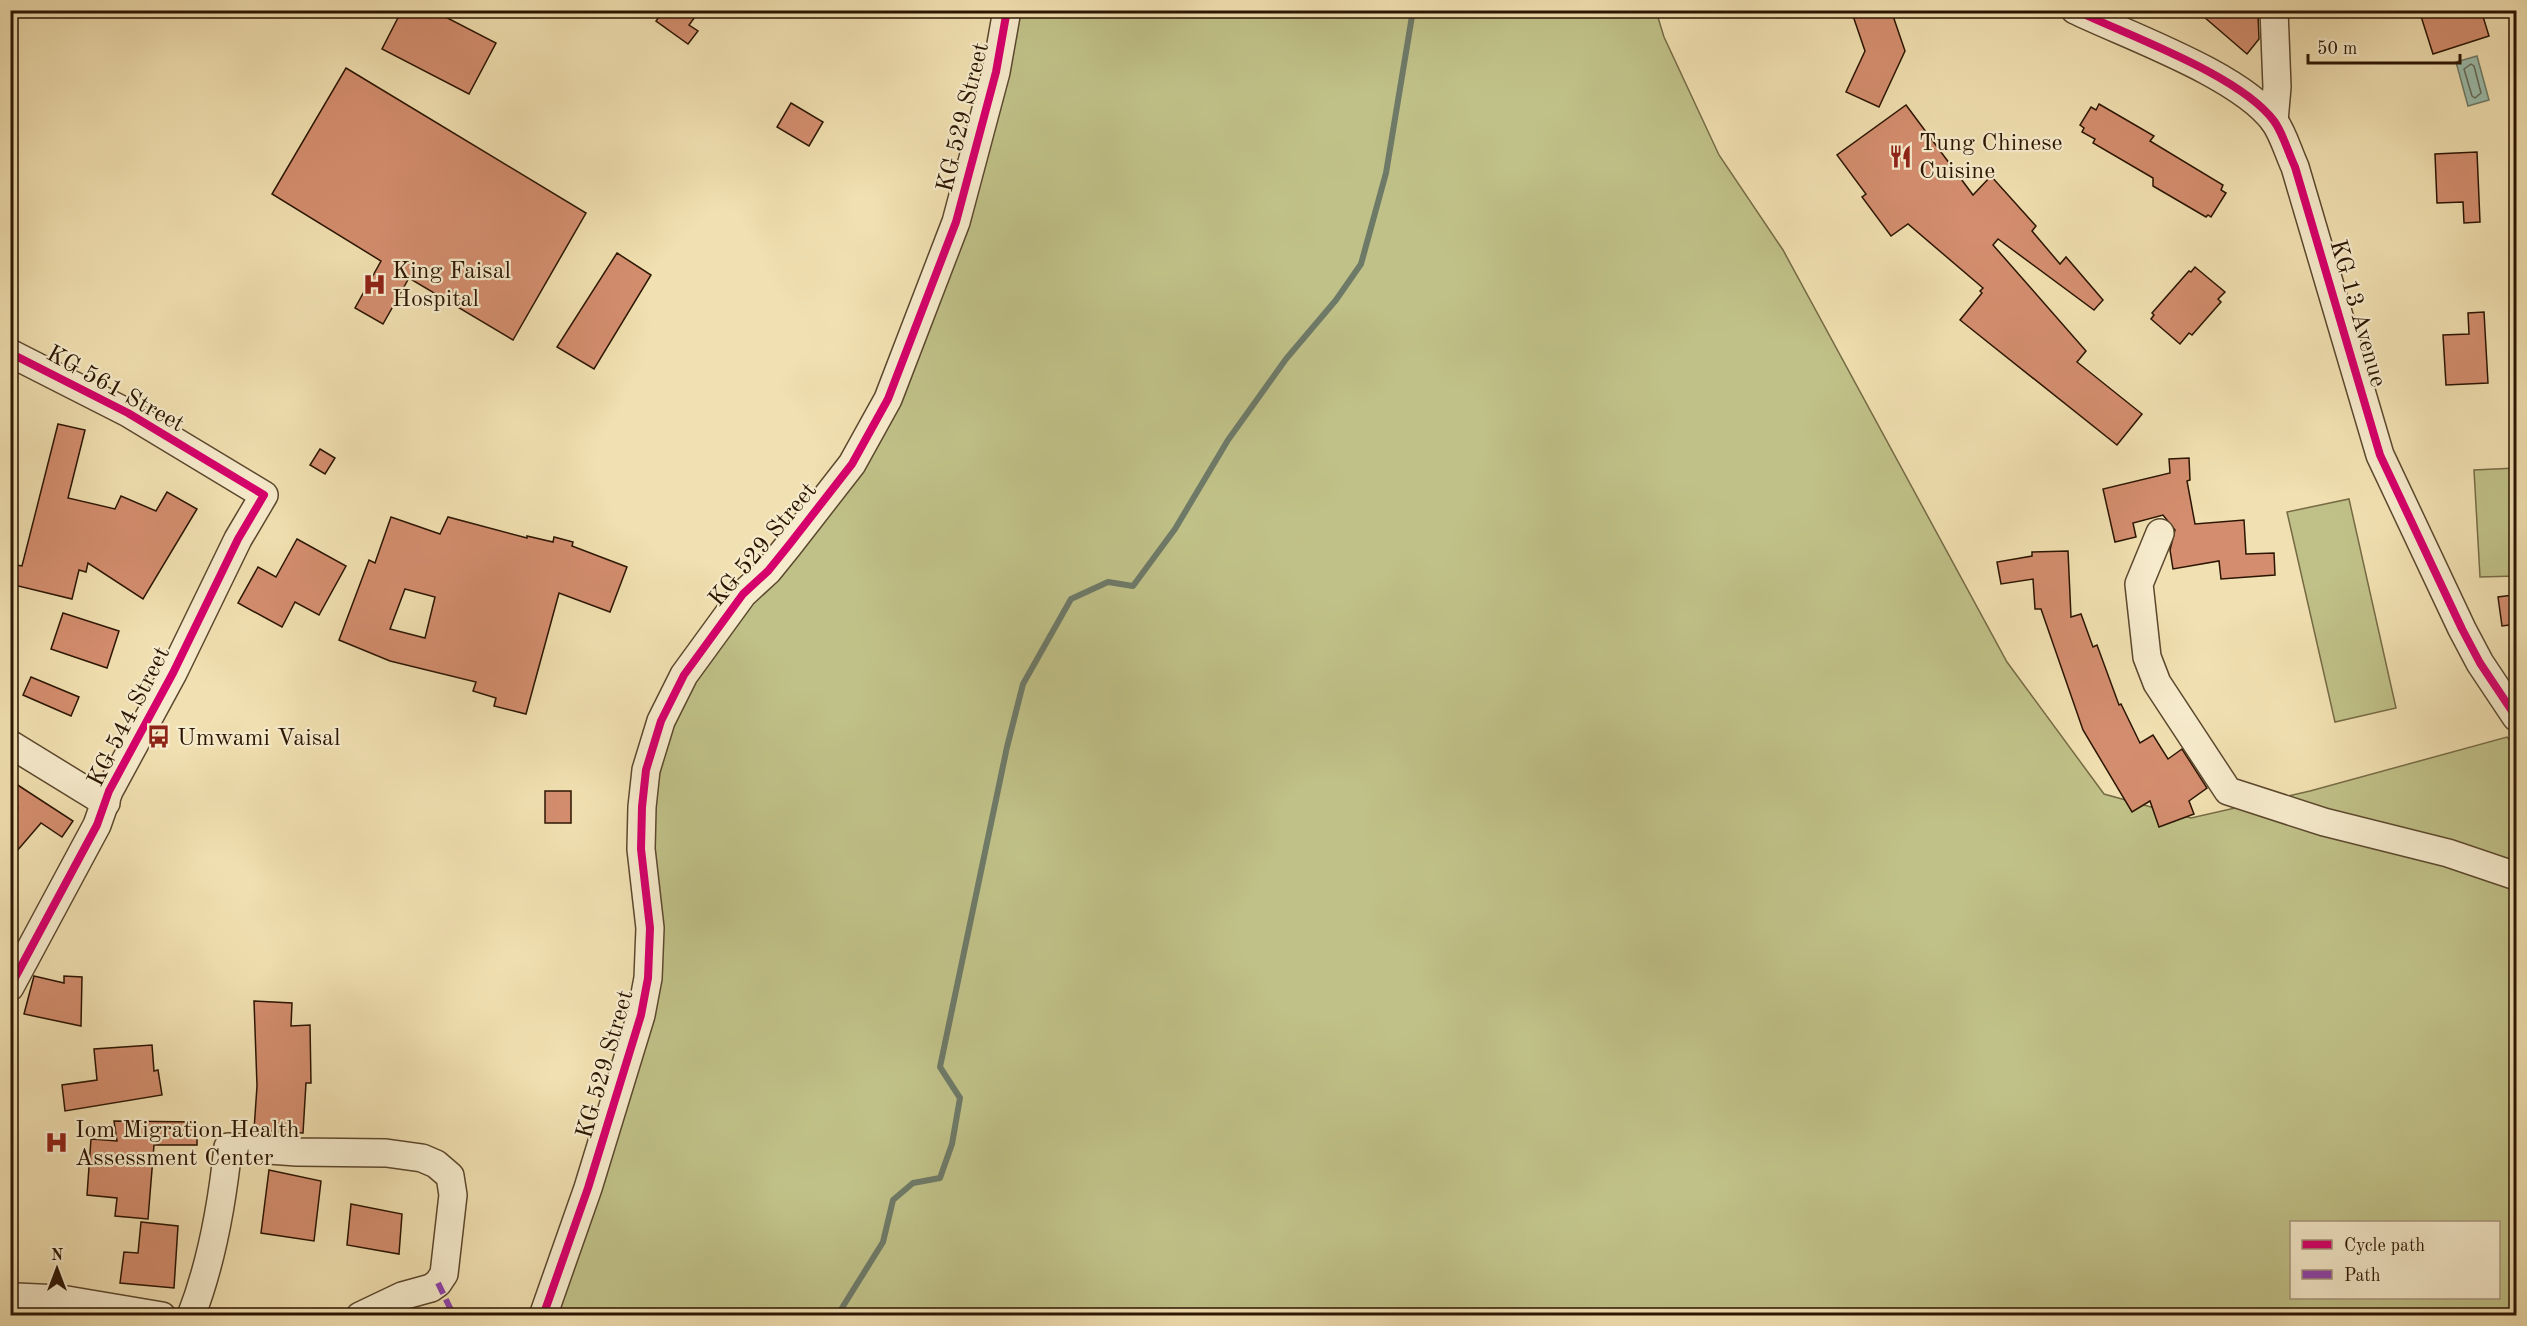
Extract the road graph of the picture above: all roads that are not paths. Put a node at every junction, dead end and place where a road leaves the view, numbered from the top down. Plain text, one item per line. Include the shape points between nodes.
1 (1007, 10) edge
2 (2075, 10) edge
3 (2274, 10) edge
4 (2274, 121) junction
5 (10, 353) edge
6 (264, 495) joint
7 (2160, 532) dead end
8 (2517, 717) edge
9 (10, 744) edge
10 (106, 803) junction
11 (2517, 876) edge
12 (10, 987) edge
13 (14, 1299) edge
14 (162, 1316) edge
15 (191, 1316) edge
16 (360, 1316) edge
17 (543, 1316) edge

1 - 17 street, KG 529 Street via 996,72 956,222 888,399 852,464 768,571 743,594 684,675 661,721 646,770 642,807 641,849 650,928 648,978 641,1015 588,1188
2 - 4 street, KG 13 Avenue via 2216,75 2248,96
3 - 4 street
4 - 8 street, KG 13 Avenue via 2295,167 2380,455 2462,629
5 - 6 street, KG 561 Street via 128,413
6 - 10 street, KG 544 Street via 238,538
7 - 11 street via 2139,584 2147,657 2157,683 2228,791
9 - 10 street
10 - 12 street, KG 544 Street
13 - 14 street via 61,1299
15 - 16 street via 204,1283 219,1219 228,1147 386,1153 436,1164 450,1176 453,1195 444,1274 431,1288 402,1296

